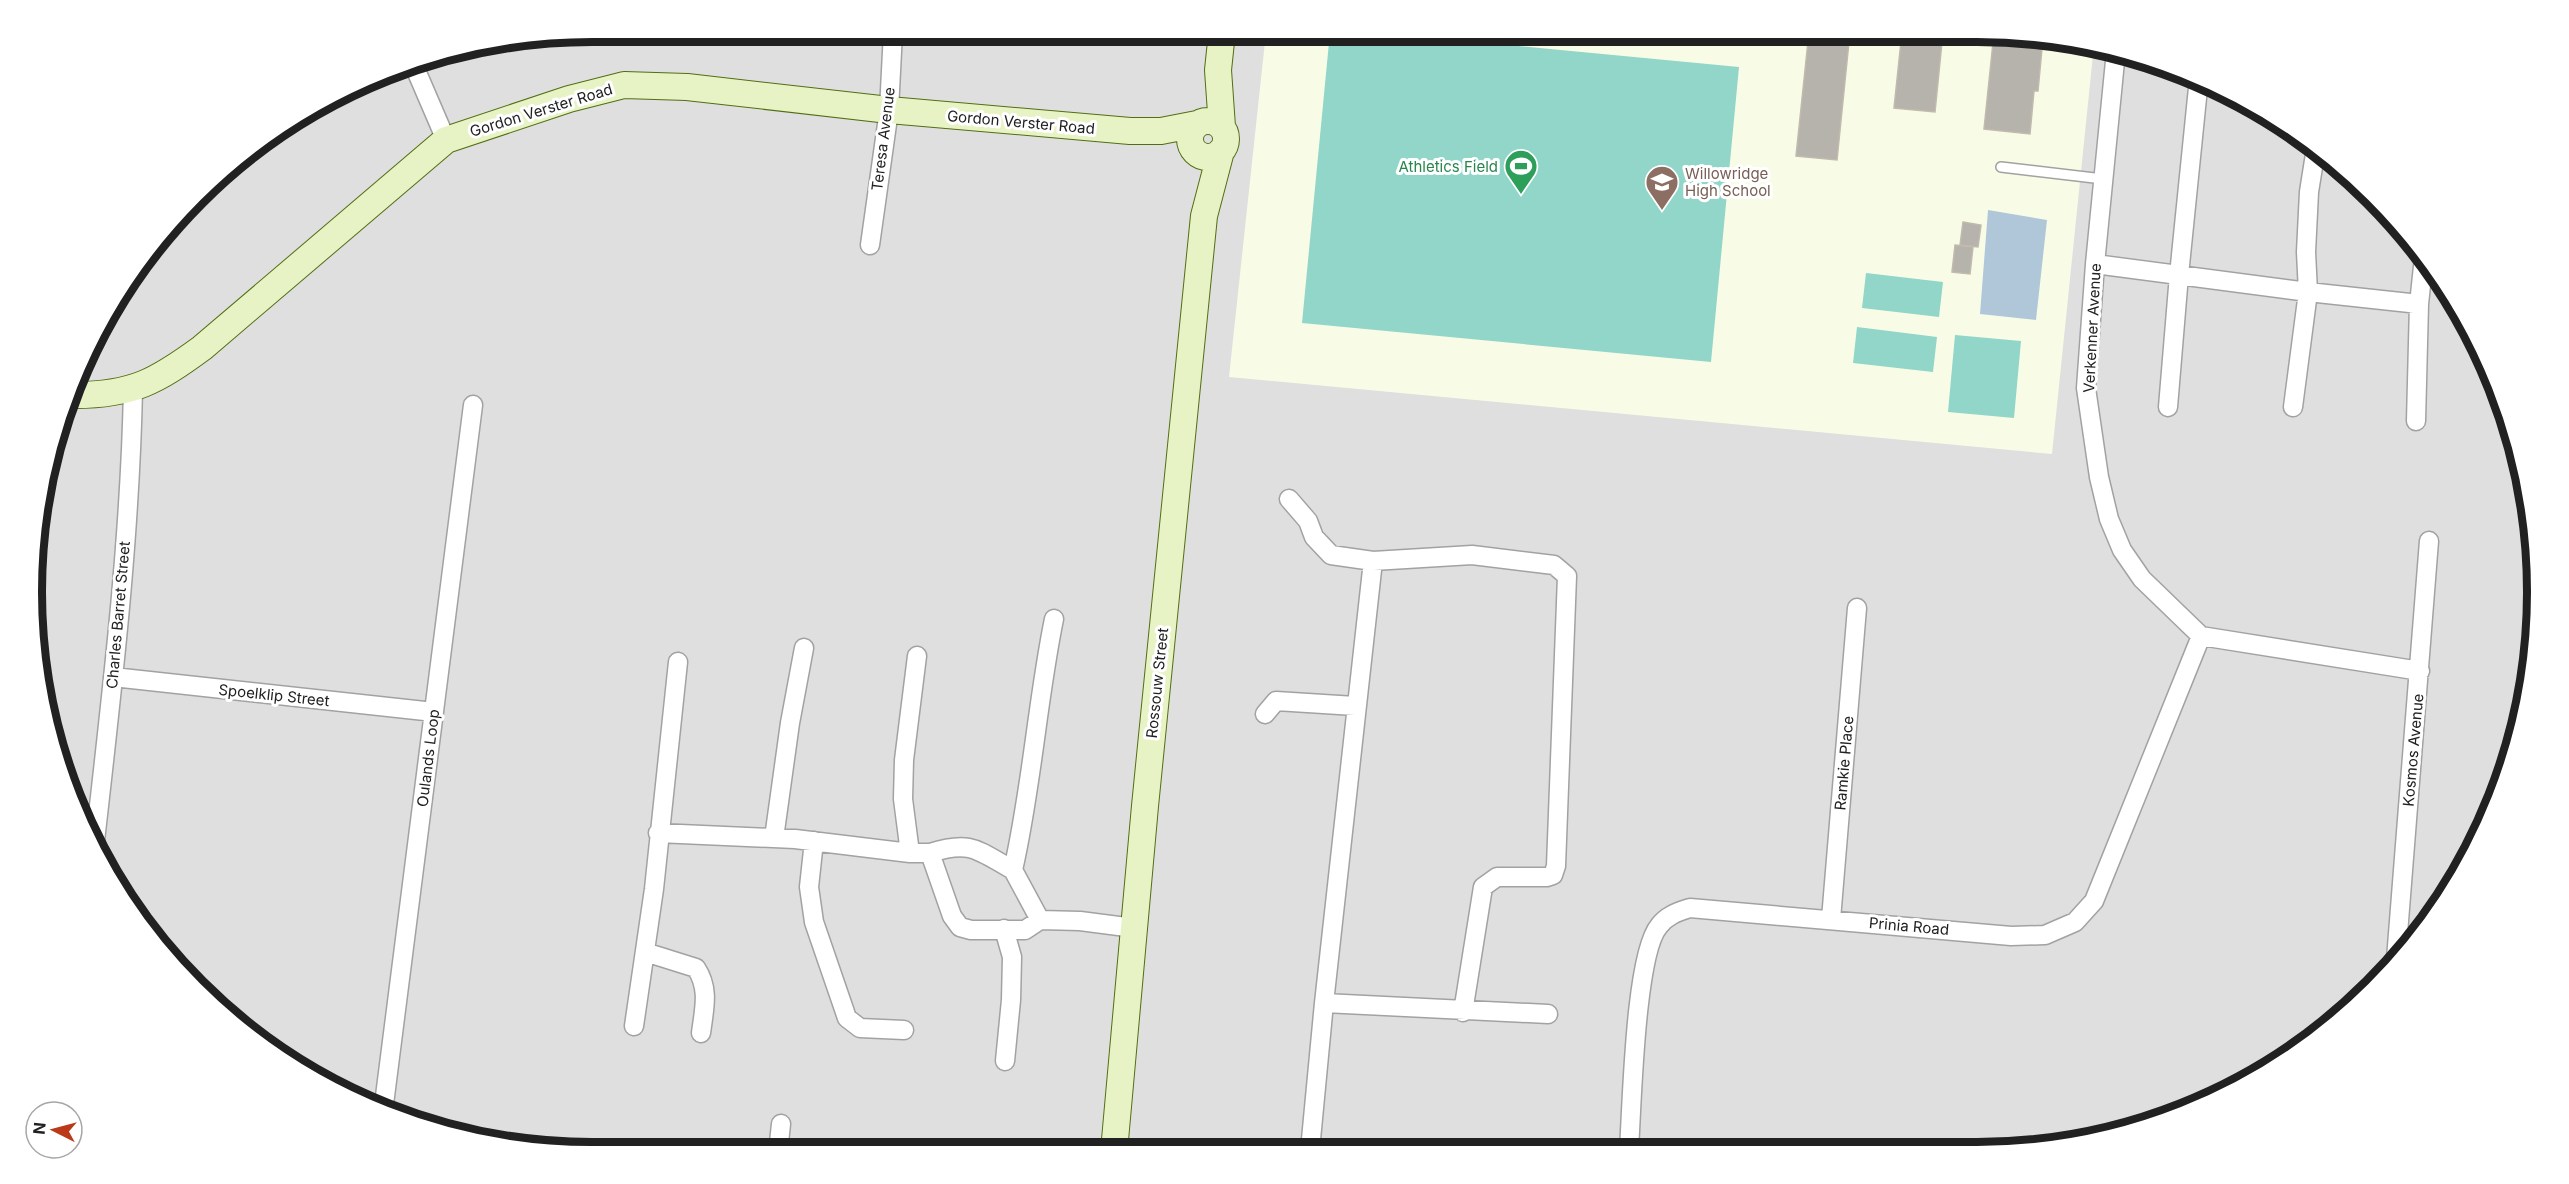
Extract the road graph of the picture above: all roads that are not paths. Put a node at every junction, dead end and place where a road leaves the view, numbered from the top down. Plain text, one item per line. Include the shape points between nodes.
1 (892, 42) edge
2 (1221, 42) edge
3 (2115, 60) edge
4 (416, 71) edge
5 (2198, 89) edge
6 (889, 110) junction
7 (1205, 138) junction
8 (446, 140) junction
9 (2314, 158) edge
10 (2001, 167) dead end
11 (2103, 179) junction
12 (870, 245) dead end
13 (2095, 264) junction
14 (2423, 270) edge
15 (2179, 275) junction
16 (2308, 292) junction
17 (2419, 304) junction
18 (134, 389) junction
19 (79, 395) edge
20 (473, 405) dead end
21 (2168, 407) dead end
22 (2293, 407) dead end
23 (2416, 421) dead end
24 (1289, 500) dead end
25 (2430, 541) dead end
26 (1373, 561) junction
27 (1857, 608) dead end
28 (1054, 619) dead end
29 (2200, 636) junction
30 (804, 648) dead end
31 (917, 656) dead end
32 (678, 662) dead end
33 (2420, 672) junction
34 (113, 678) junction
35 (1355, 706) junction
36 (434, 712) junction
37 (1265, 714) dead end
38 (96, 829) edge
39 (658, 833) junction
40 (774, 838) junction
41 (814, 841) junction
42 (909, 853) junction
43 (930, 853) junction
44 (1012, 870) junction
45 (1831, 919) junction
46 (1040, 920) junction
47 (1134, 928) junction
48 (1004, 929) junction
49 (2397, 947) edge
50 (645, 952) junction
51 (1324, 1004) junction
52 (1463, 1012) junction
53 (1548, 1014) dead end
54 (634, 1026) dead end
55 (904, 1030) dead end
56 (701, 1033) dead end
57 (1005, 1061) dead end
58 (384, 1101) edge
59 (781, 1124) dead end
60 (779, 1142) edge
61 (1115, 1142) edge
62 (1311, 1142) edge
63 (1630, 1142) edge

1 - 6 street, Teresa Avenue
2 - 7 street, Rossouw Street
3 - 11 street, Verkenner Avenue
4 - 8 street
5 - 15 street
6 - 7 street, Gordon Verster Road via 1161,131
6 - 8 street, Gordon Verster Road via 687,87 624,85
6 - 12 street, Teresa Avenue
7 - 47 street, Rossouw Street via 1204,216
8 - 18 street, Gordon Verster Road via 202,348 170,372
9 - 16 street via 2306,242
10 - 11 lane
11 - 13 street, Verkenner Avenue
13 - 15 street
13 - 29 street, Verkenner Avenue via 2086,388 2092,442 2109,519 2122,550 2142,579
14 - 17 street
15 - 16 street
15 - 21 street
16 - 17 street
16 - 22 street
17 - 23 street
18 - 19 street, Gordon Verster Road
18 - 34 street, Charles Barret Street via 132,465
20 - 36 street, Oulands Loop
24 - 26 street via 1331,555
25 - 33 street, Kosmos Avenue
26 - 35 street
26 - 52 street via 1472,555 1554,565 1567,576 1556,866 1553,875 1547,877 1497,877 1483,887
27 - 45 street, Ramkie Place
28 - 44 street via 1025,817
29 - 33 street
29 - 45 street, Prinia Road via 2094,901 2075,922 2045,935 2011,936
30 - 40 street
31 - 42 street via 904,760 903,799
32 - 39 street
33 - 49 street, Kosmos Avenue
34 - 36 street, Spoelklip Street
34 - 38 street, Charles Barret Street
35 - 37 street via 1276,701
35 - 51 street
36 - 58 street, Oulands Loop
39 - 40 street
39 - 50 street
40 - 41 street
41 - 42 street
41 - 55 street via 809,887 814,922 847,1018 860,1028
42 - 43 street
43 - 44 street via 953,846 966,847
43 - 48 street via 960,927
44 - 46 street
45 - 63 street, Prinia Road via 1690,908 1669,916 1658,926 1643,971
46 - 47 street
46 - 48 street via 1025,930
47 - 61 street, Rossouw Street
48 - 57 street via 1012,957
50 - 54 street
50 - 56 street via 696,968 705,982 706,993
51 - 52 street
51 - 62 street
52 - 53 street
59 - 60 street

